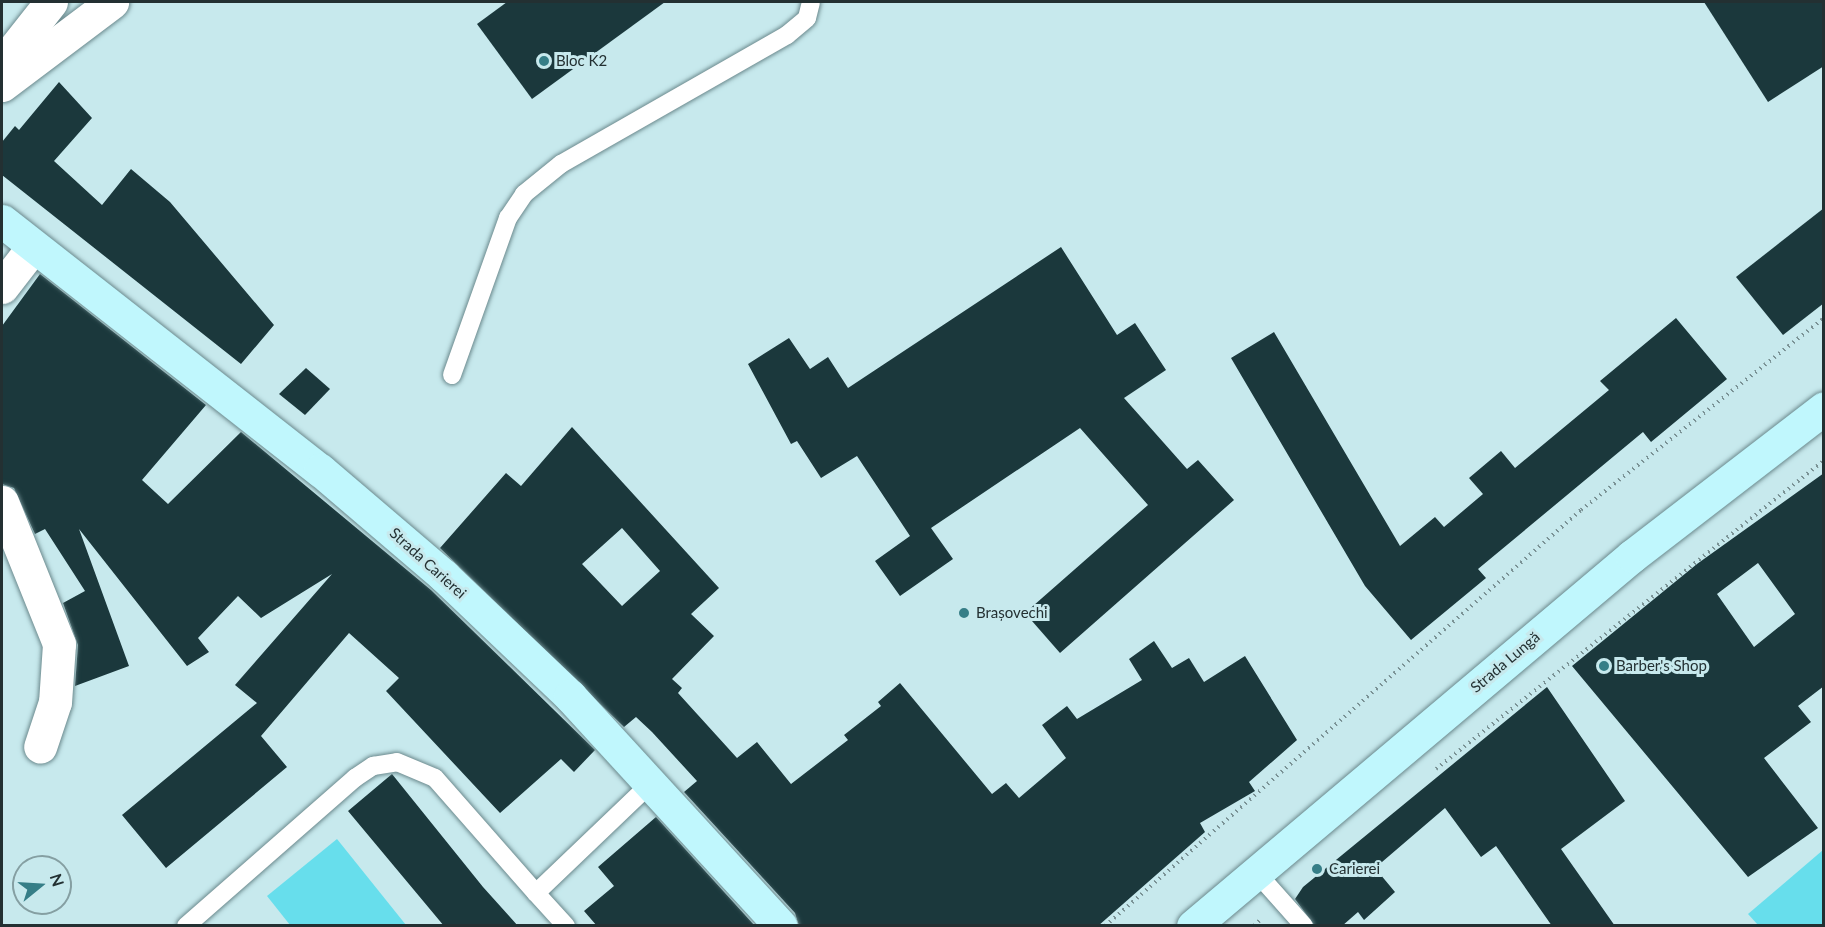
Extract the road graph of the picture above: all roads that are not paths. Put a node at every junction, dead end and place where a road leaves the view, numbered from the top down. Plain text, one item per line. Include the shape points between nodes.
1 (51, 2) edge
2 (112, 2) edge
3 (811, 2) edge
4 (2, 64) edge
5 (2, 85) edge
6 (2, 221) edge
7 (33, 247) junction
8 (2, 287) edge
9 (452, 375) dead end
10 (1824, 408) edge
11 (2, 502) edge
12 (40, 747) dead end
13 (652, 782) junction
14 (1256, 872) junction
15 (536, 893) junction
16 (186, 926) edge
17 (566, 926) edge
18 (782, 926) edge
19 (1193, 926) edge
20 (1304, 926) edge

1 - 4 street
2 - 5 street
3 - 9 lane via 807,18 787,35 561,164 525,194 508,218
6 - 7 street, Strada Carierei
7 - 8 street
7 - 13 street, Strada Carierei via 384,524 528,655
10 - 14 street, Strada Lungă via 1632,556
11 - 12 street via 59,644 56,702
13 - 15 lane
13 - 18 street, Strada Carierei
14 - 19 street, Strada Lungă
14 - 20 lane
15 - 16 lane via 435,778 397,762 373,766 355,778
15 - 17 lane

